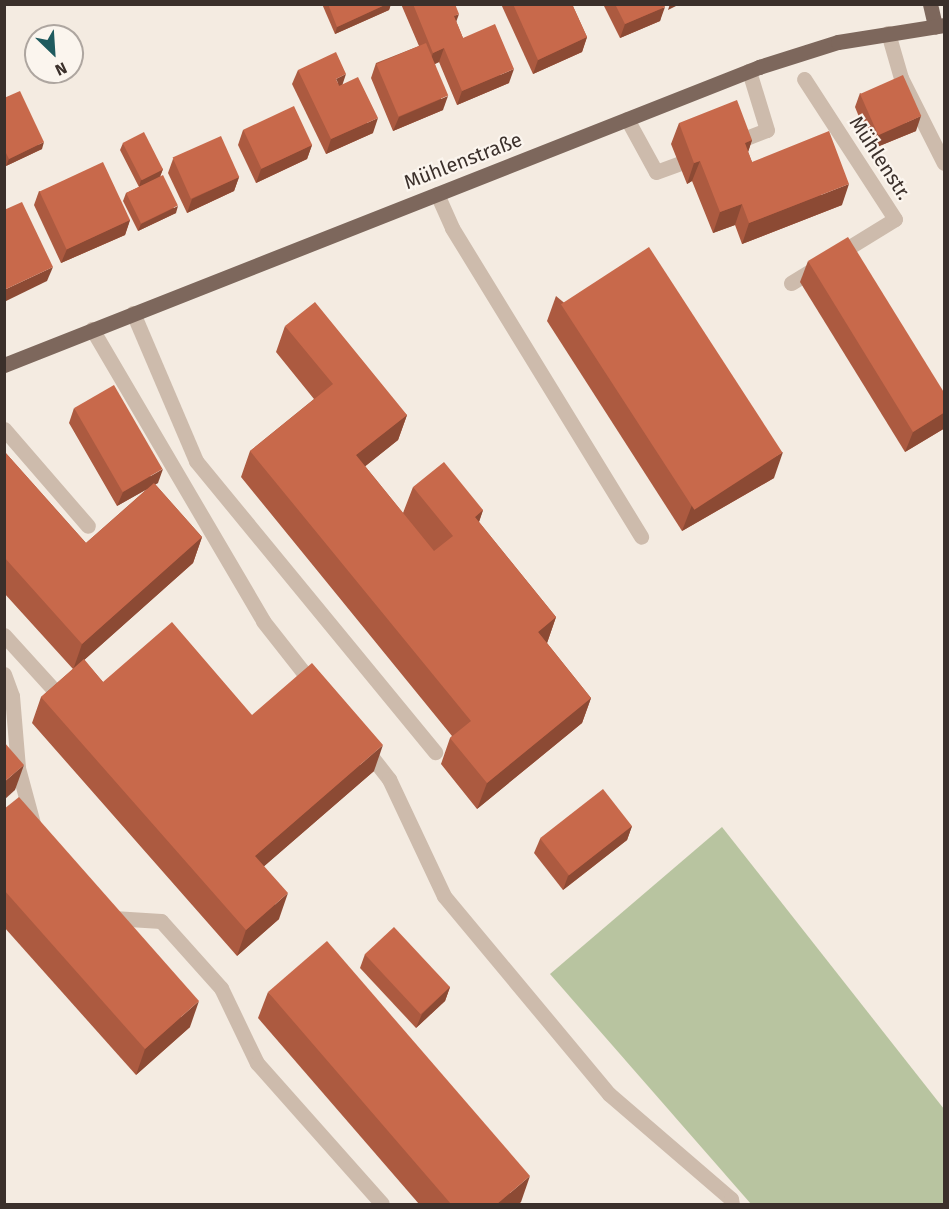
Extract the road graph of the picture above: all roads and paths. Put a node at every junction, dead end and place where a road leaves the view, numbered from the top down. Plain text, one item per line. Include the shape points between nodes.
1 (930, 4) edge
2 (940, 26) edge
3 (888, 33) junction
4 (749, 71) junction
5 (804, 79) dead end
6 (627, 118) junction
7 (945, 163) edge
8 (437, 194) junction
9 (791, 283) dead end
10 (133, 313) junction
11 (92, 329) junction
12 (4, 365) edge
13 (4, 429) edge
14 (88, 526) dead end
15 (641, 537) dead end
16 (4, 635) edge
17 (4, 675) edge
18 (55, 691) edge
19 (322, 695) edge
20 (352, 732) edge
21 (435, 752) dead end
22 (41, 836) edge
23 (99, 902) edge
24 (382, 1204) edge
25 (732, 1204) edge

1 - 2 main road
2 - 3 main road, Mühlenstraße
3 - 4 main road, Mühlenstraße via 838,42
3 - 7 street via 901,78
4 - 6 main road, Mühlenstraße
4 - 6 street via 767,130 656,172
5 - 9 street, Mühlenstr. via 895,219
6 - 8 main road, Mühlenstraße
8 - 10 main road, Mühlenstraße
8 - 15 street via 452,228
10 - 11 main road, Mühlenstraße
10 - 21 street via 196,461
11 - 12 main road, Mühlenstraße
11 - 19 street via 263,621
13 - 14 street
16 - 18 street
17 - 22 street via 12,696 18,768 34,828
20 - 25 street via 389,779 444,896 609,1094 731,1199
23 - 24 street via 113,918 161,921 221,988 257,1063

